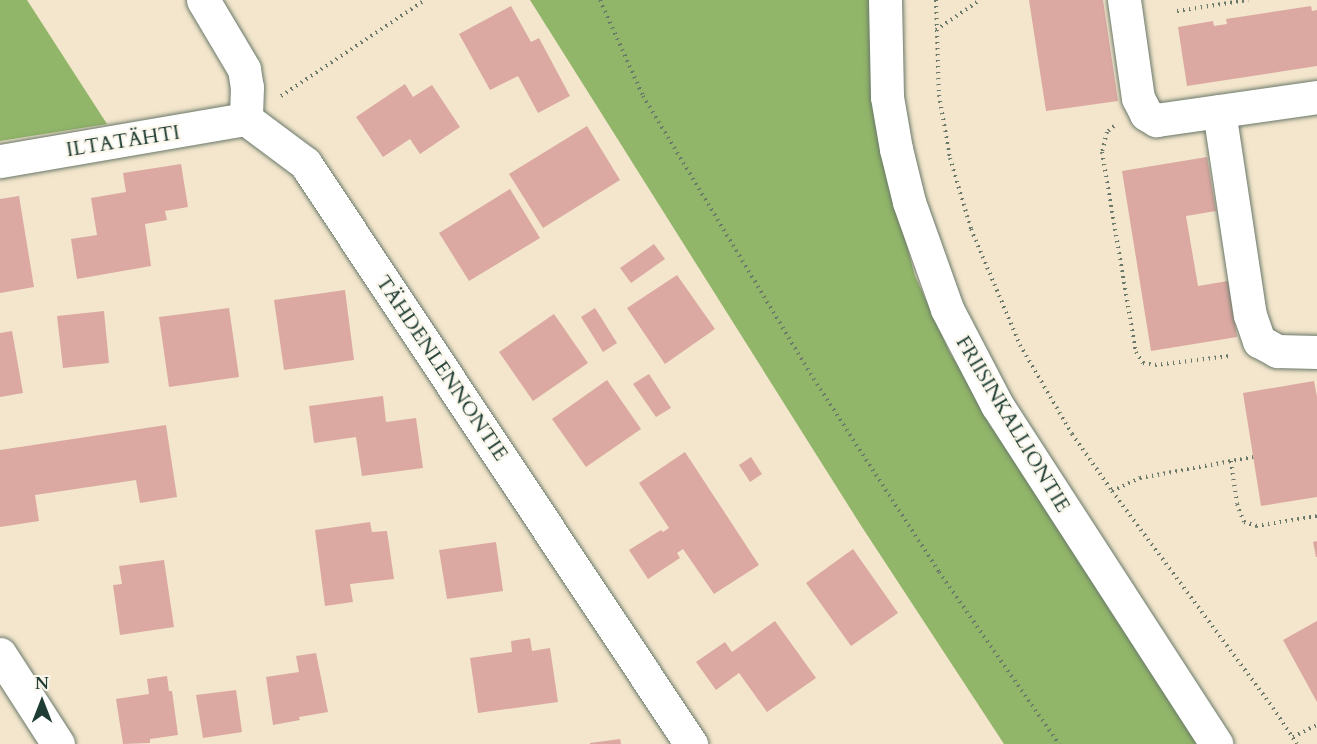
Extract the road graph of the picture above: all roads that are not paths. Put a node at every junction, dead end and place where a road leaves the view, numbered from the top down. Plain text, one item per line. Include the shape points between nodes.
1 (203, 0) edge
2 (885, 0) edge
3 (1124, 0) edge
4 (1317, 97) edge
5 (1219, 111) junction
6 (246, 119) junction
7 (0, 160) edge
8 (1317, 352) edge
9 (0, 654) edge
10 (58, 744) edge
11 (691, 744) edge
12 (1216, 744) edge

1 - 6 street via 244,69
2 - 12 street, FRIISINKALLIONTIE via 887,98 896,149 909,202 947,309 997,405
3 - 5 street via 1138,98 1146,114 1156,120
4 - 5 street
5 - 8 street via 1250,315 1259,341 1277,351
6 - 7 street, ILTATÄHTI
6 - 11 street, TÄHDENLENNONTIE via 305,163
9 - 10 street

